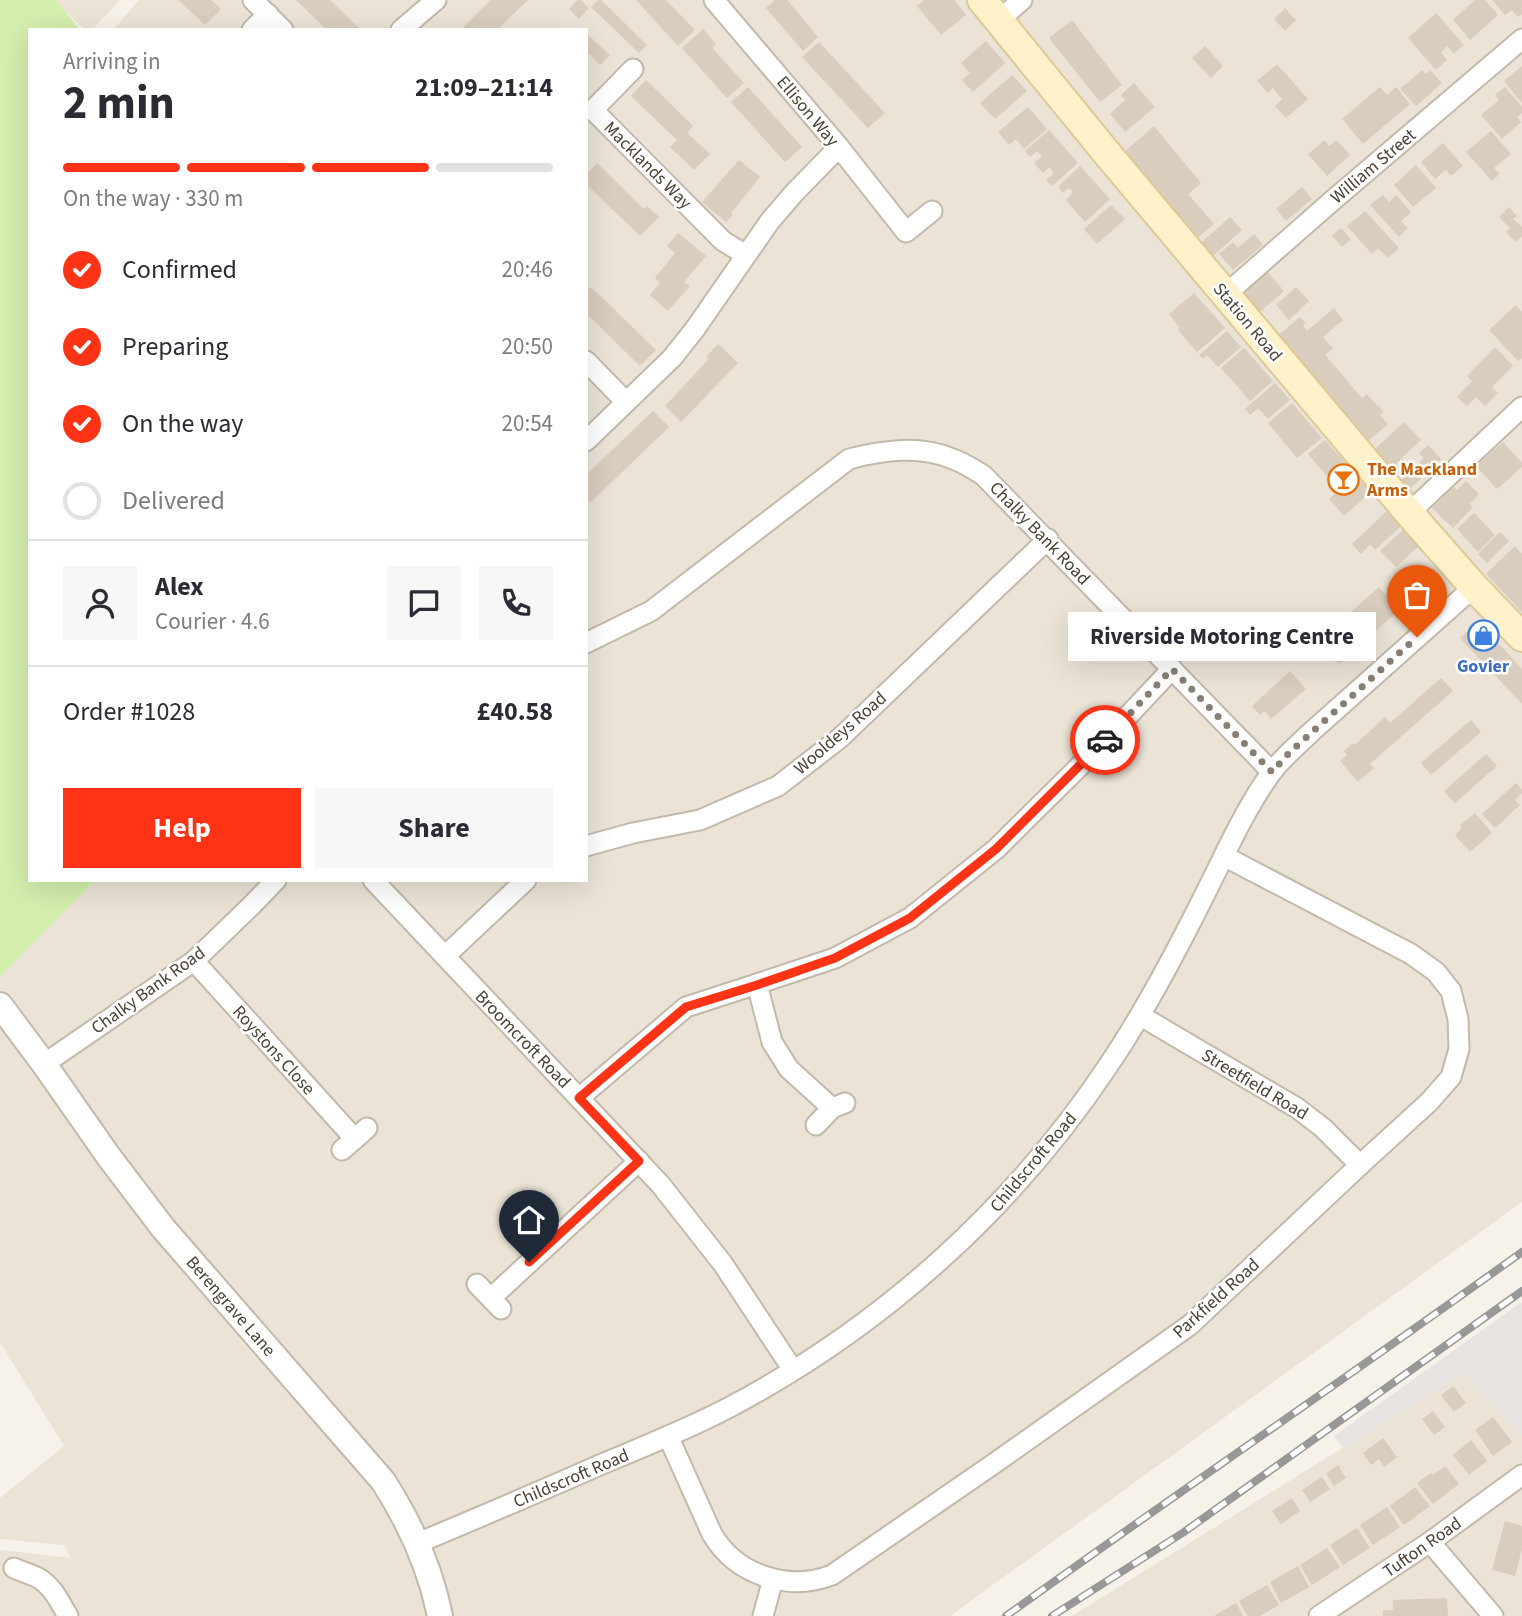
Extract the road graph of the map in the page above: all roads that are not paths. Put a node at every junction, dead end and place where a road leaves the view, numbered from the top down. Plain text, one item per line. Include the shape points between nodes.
1 (253, 0) edge
2 (436, 0) edge
3 (714, 0) edge
4 (1022, 0) edge
5 (990, 10) edge
6 (268, 14) junction
7 (254, 28) edge
8 (281, 28) edge
9 (403, 28) edge
10 (1522, 39) edge
11 (633, 69) dead end
12 (839, 148) junction
13 (932, 211) dead end
14 (746, 255) junction
15 (1225, 295) junction
16 (588, 363) edge
17 (626, 402) junction
18 (1522, 407) edge
19 (588, 439) edge
20 (1409, 513) junction
21 (1048, 539) junction
22 (1474, 587) junction
23 (1522, 637) edge
24 (588, 642) edge
25 (1172, 669) junction
26 (1272, 772) junction
27 (588, 845) edge
28 (1224, 856) junction
29 (274, 882) edge
30 (375, 882) edge
31 (524, 882) edge
32 (445, 956) junction
33 (194, 961) junction
34 (757, 985) junction
35 (0, 1005) edge
36 (1141, 1016) junction
37 (44, 1064) junction
38 (579, 1098) junction
39 (816, 1125) dead end
40 (354, 1139) dead end
41 (639, 1161) junction
42 (1360, 1165) junction
43 (490, 1297) dead end
44 (793, 1370) junction
45 (668, 1436) junction
46 (1522, 1475) edge
47 (1430, 1542) junction
48 (418, 1544) junction
49 (14, 1567) dead end
50 (773, 1579) junction
51 (68, 1616) edge
52 (440, 1616) edge
53 (763, 1616) edge
54 (1319, 1616) edge
55 (1493, 1616) edge

1 - 6 street
2 - 9 street
3 - 12 street, Ellison Way
4 - 5 street
5 - 15 main road, Station Road
6 - 7 street
6 - 8 street
10 - 15 street, William Street
11 - 14 street, Macklands Way via 593,110 723,241
12 - 13 street, Ellison Way via 906,232
12 - 14 street via 795,192
14 - 17 street via 672,358
15 - 20 main road, Station Road
16 - 17 street
17 - 19 street
18 - 20 street
20 - 22 main road, Station Road
21 - 24 street, Chalky Bank Road via 983,475 962,463 915,449 878,451 849,459 652,611
21 - 25 street, Chalky Bank Road
21 - 27 street, Wooldeys Road via 840,738 778,786 700,820
22 - 23 main road, Station Road
22 - 26 street, Childscroft Road
25 - 26 street, Chalky Bank Road
25 - 34 street via 996,849 910,918 835,958
26 - 28 street, Childscroft Road
28 - 36 street, Childscroft Road
28 - 42 street, Parkfield Road via 1411,954 1436,972 1451,991 1460,1049 1451,1077
29 - 33 street, Chalky Bank Road
30 - 32 street, Broomcroft Road
31 - 32 street
32 - 38 street, Broomcroft Road
33 - 37 street, Chalky Bank Road
33 - 40 street, Roystons Close
34 - 38 street via 686,1007
34 - 39 street via 772,1042 789,1069 838,1106
35 - 37 street, Berengrave Lane
36 - 42 street, Streetfield Road via 1297,1108
36 - 44 street, Childscroft Road via 1053,1142 976,1227 874,1315
37 - 48 street, Berengrave Lane via 163,1228 383,1480
38 - 41 street, Broomcroft Road
41 - 43 street
41 - 44 street, Broomcroft Road via 723,1264
42 - 50 street, Parkfield Road via 1190,1325 1036,1434 832,1575 800,1581
44 - 45 street, Childscroft Road
45 - 48 street, Childscroft Road
45 - 50 street, Parkfield Road via 717,1542 735,1561
46 - 47 street, Tufton Road
47 - 54 street, Tufton Road
47 - 55 street
48 - 52 street, Berengrave Lane
49 - 51 street via 47,1584
50 - 53 street

